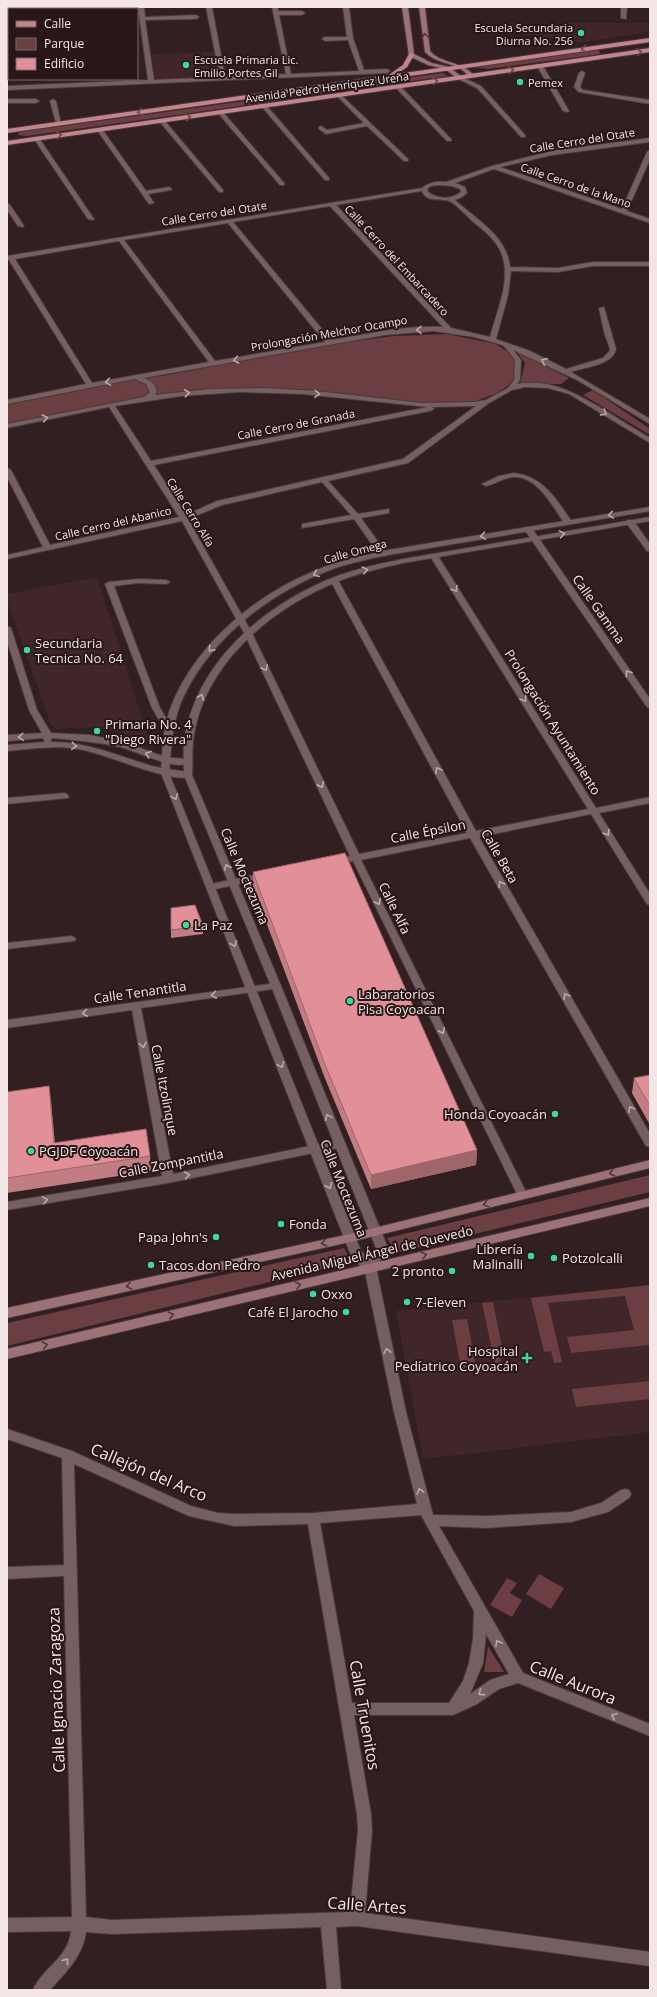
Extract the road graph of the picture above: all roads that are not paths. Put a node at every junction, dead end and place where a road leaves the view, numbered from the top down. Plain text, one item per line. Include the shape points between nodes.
1 (141, 7) edge
2 (209, 7) edge
3 (275, 7) edge
4 (346, 7) edge
5 (405, 7) edge
6 (422, 7) edge
7 (624, 7) edge
8 (276, 13) junction
9 (302, 13) dead end
10 (196, 17) dead end
11 (624, 18) dead end
12 (142, 19) junction
13 (350, 38) junction
14 (325, 39) dead end
15 (650, 40) edge
16 (605, 46) junction
17 (650, 50) edge
18 (411, 55) junction
19 (617, 55) junction
20 (461, 66) junction
21 (540, 66) junction
22 (447, 68) junction
23 (362, 72) junction
24 (582, 73) dead end
25 (387, 74) junction
26 (289, 76) junction
27 (472, 76) junction
28 (223, 78) junction
29 (460, 78) junction
30 (151, 81) junction
31 (84, 82) edge
32 (475, 83) junction
33 (398, 87) junction
34 (7, 88) edge
35 (284, 92) junction
36 (339, 95) junction
37 (36, 101) dead end
38 (7, 102) edge
39 (53, 102) dead end
40 (291, 102) junction
41 (650, 102) edge
42 (264, 106) junction
43 (220, 112) junction
44 (566, 112) dead end
45 (162, 121) junction
46 (59, 124) junction
47 (367, 124) junction
48 (321, 128) dead end
49 (100, 130) junction
50 (7, 131) edge
51 (523, 136) dead end
52 (37, 139) junction
53 (449, 140) dead end
54 (650, 140) edge
55 (7, 143) edge
56 (650, 152) edge
57 (406, 160) dead end
58 (494, 167) junction
59 (327, 180) dead end
60 (448, 183) junction
61 (282, 184) dead end
62 (169, 189) dead end
63 (424, 189) junction
64 (221, 191) dead end
65 (144, 193) junction
66 (450, 199) junction
67 (151, 203) dead end
68 (331, 204) junction
69 (7, 205) edge
70 (624, 212) junction
71 (91, 219) dead end
72 (229, 221) junction
73 (650, 221) edge
74 (21, 226) dead end
75 (120, 239) junction
76 (9, 257) edge
77 (650, 264) edge
78 (508, 269) junction
79 (602, 308) dead end
80 (449, 330) junction
81 (492, 340) junction
82 (330, 342) junction
83 (506, 344) junction
84 (214, 364) junction
85 (566, 372) junction
86 (159, 374) junction
87 (134, 378) junction
88 (90, 385) junction
89 (591, 385) junction
90 (510, 390) junction
91 (571, 393) junction
92 (165, 395) junction
93 (147, 398) junction
94 (488, 401) junction
95 (7, 402) edge
96 (111, 405) junction
97 (448, 405) junction
98 (650, 422) edge
99 (7, 426) edge
100 (650, 441) edge
101 (148, 464) junction
102 (7, 470) edge
103 (323, 479) junction
104 (486, 484) dead end
105 (650, 509) edge
106 (386, 511) dead end
107 (356, 516) junction
108 (184, 518) junction
109 (650, 519) edge
110 (568, 522) junction
111 (630, 522) junction
112 (305, 526) dead end
113 (528, 529) junction
114 (534, 538) junction
115 (650, 548) edge
116 (48, 549) junction
117 (383, 554) junction
118 (434, 556) junction
119 (7, 557) edge
120 (334, 580) junction
121 (166, 582) dead end
122 (242, 620) junction
123 (7, 628) edge
124 (248, 633) junction
125 (650, 705) edge
126 (168, 728) junction
127 (48, 735) junction
128 (7, 738) edge
129 (47, 746) junction
130 (7, 748) edge
131 (164, 760) junction
132 (186, 762) junction
133 (165, 773) junction
134 (188, 775) junction
135 (65, 796) dead end
136 (650, 800) edge
137 (7, 801) edge
138 (594, 812) junction
139 (473, 835) junction
140 (356, 858) junction
141 (327, 864) edge
142 (275, 874) edge
143 (233, 882) junction
144 (211, 887) junction
145 (650, 902) edge
146 (71, 939) dead end
147 (7, 946) edge
148 (276, 986) junction
149 (252, 989) junction
150 (136, 1006) junction
151 (7, 1024) edge
152 (650, 1143) edge
153 (339, 1144) junction
154 (314, 1149) junction
155 (650, 1164) edge
156 (168, 1179) junction
157 (522, 1194) junction
158 (650, 1202) edge
159 (7, 1206) edge
160 (376, 1231) junction
161 (350, 1238) junction
162 (370, 1268) junction
163 (7, 1313) edge
164 (7, 1354) edge
165 (7, 1434) edge
166 (68, 1455) junction
167 (625, 1494) dead end
168 (427, 1514) junction
169 (313, 1518) junction
170 (69, 1570) junction
171 (7, 1573) edge
172 (479, 1609) junction
173 (518, 1677) junction
174 (346, 1709) junction
175 (453, 1709) junction
176 (650, 1730) edge
177 (328, 1919) junction
178 (357, 1919) junction
179 (79, 1924) junction
180 (7, 1925) edge
181 (650, 1959) edge
182 (40, 1990) edge
183 (334, 1990) edge

1 - 12 street
2 - 28 street
3 - 8 street
4 - 13 street
5 - 18 main road
20 -> 6 main road via 434,57 427,51
7 - 11 street
8 - 9 street
8 - 26 street
10 - 12 street
12 - 30 street
13 - 14 street
13 - 23 street
15 - 16 main road, Avenida Pedro Henríquez Ureña
16 - 19 main road
16 -> 20 main road, Avenida Pedro Henríquez Ureña
19 -> 17 main road, Avenida Pedro Henríquez Ureña
18 - 22 main road via 430,64
18 - 25 main road via 405,66
19 - 21 main road, Avenida Pedro Henríquez Ureña
20 - 22 main road, Avenida Pedro Henríquez Ureña
20 - 27 main road
27 -> 21 main road, Avenida Pedro Henríquez Ureña
21 - 44 street
22 - 25 main road, Avenida Pedro Henríquez Ureña
22 - 29 main road
23 - 25 street
23 - 26 street
24 - 41 street via 577,87 581,91
25 - 35 main road, Avenida Pedro Henríquez Ureña
26 - 28 street
27 - 29 main road, Avenida Pedro Henríquez Ureña
27 - 32 street
28 - 30 street
29 - 32 street
33 -> 29 main road, Avenida Pedro Henríquez Ureña
30 - 31 street
31 - 34 street
32 - 51 street
33 - 36 main road, Avenida Pedro Henríquez Ureña
33 - 53 street
35 - 40 main road
35 -> 46 main road, Avenida Pedro Henríquez Ureña
36 - 40 main road, Avenida Pedro Henríquez Ureña
36 - 47 street
37 - 38 street
39 - 46 street
40 - 42 main road, Avenida Pedro Henríquez Ureña
42 - 43 main road, Avenida Pedro Henríquez Ureña
42 - 59 street
45 -> 43 main road, Avenida Pedro Henríquez Ureña
43 - 61 street
45 - 49 main road, Avenida Pedro Henríquez Ureña
45 - 64 street
46 - 50 main road, Avenida Pedro Henríquez Ureña
47 - 48 street via 326,132
47 - 57 street
52 -> 49 main road, Avenida Pedro Henríquez Ureña
49 - 65 street
52 - 55 main road, Avenida Pedro Henríquez Ureña
52 - 71 street
54 - 58 street, Calle Cerro del Otate via 552,153
56 - 70 street
58 - 60 street, Calle Cerro del Otate
58 - 70 street, Calle Cerro de la Mano
60 - 63 street, Calle Cerro del Otate via 433,184
60 - 66 street via 457,185 464,191 459,197
62 - 65 street
63 - 66 street via 424,193 430,197
63 - 68 street, Calle Cerro del Otate
65 - 67 street
66 - 78 street via 494,238 503,250
68 - 72 street, Calle Cerro del Otate
68 - 80 street, Calle Cerro del Embarcadero
69 - 74 street
70 - 73 street, Calle Cerro de la Mano
72 - 75 street, Calle Cerro del Otate
72 - 82 street
75 - 76 street, Calle Cerro del Otate
75 - 84 street
76 - 88 street
77 - 78 street via 594,264 558,270
78 - 81 street via 506,287
79 - 85 street via 612,353 605,359
80 - 81 street, Prolongación Melchor Ocampo
80 -> 82 street, Prolongación Melchor Ocampo via 415,329
81 - 83 street, Prolongación Melchor Ocampo
82 -> 84 street, Prolongación Melchor Ocampo
85 -> 83 street, Prolongación Melchor Ocampo
83 - 90 street via 518,360 517,380
84 - 86 street, Prolongación Melchor Ocampo
85 - 89 street, Prolongación Melchor Ocampo
86 - 87 street, Prolongación Melchor Ocampo
86 - 92 street via 152,381
87 -> 88 street, Prolongación Melchor Ocampo
87 - 93 street via 149,383 154,392
88 - 95 street, Prolongación Melchor Ocampo
89 - 91 street
89 - 98 street, Prolongación Melchor Ocampo
90 - 91 street via 528,385 545,385
90 - 94 street
91 -> 100 street
92 - 93 street
92 -> 97 street via 238,390 278,391
93 - 96 street
94 - 97 street
94 - 103 street, Calle Cerro del Abanico via 405,462
99 -> 96 street
96 - 101 street, Calle Cerro Alfa
97 - 101 street, Calle Cerro de Granada
101 - 108 street, Calle Cerro Alfa
102 - 116 street
103 - 107 street
103 - 108 street, Calle Cerro del Abanico via 220,503
104 - 110 street via 501,476 514,474 536,481
105 -> 110 street, Calle Omega
106 - 107 street
107 - 112 street
107 - 117 street
108 - 116 street, Calle Cerro del Abanico
108 - 122 street, Calle Cerro Alfa
109 - 111 street, Calle Omega
110 - 113 street, Calle Omega
114 -> 111 street, Calle Omega
111 - 115 street
113 - 114 street, Calle Gamma
113 -> 117 street, Calle Omega
114 - 118 street, Calle Omega
125 -> 114 street, Calle Gamma
116 - 119 street, Calle Cerro del Abanico
117 -> 122 street, Calle Omega via 347,562 304,579 274,596
120 -> 118 street, Calle Omega via 391,564
118 -> 138 street, Prolongación Ayuntamiento
120 - 124 street, Calle Omega via 289,603
139 -> 120 street, Calle Beta
121 - 126 street via 109,584 156,708
122 - 124 street, Calle Cerro Alfa
122 -> 126 street, Calle Omega via 214,645 193,670 179,695
123 - 127 street via 33,710
132 -> 124 street, Calle Omega via 190,729 200,698 220,664
124 -> 140 street, Calle Alfa
126 - 131 street, Calle Omega
127 -> 128 street
127 - 129 street
131 -> 127 street via 124,745 90,738
129 - 130 street
129 -> 133 street via 86,748
131 - 132 street
131 - 133 street, Calle Moctezuma
132 - 134 street, Calle Moctezuma
133 - 134 street
133 -> 144 street, Calle Moctezuma
143 -> 134 street, Calle Moctezuma
135 - 137 street
136 - 138 street, Calle Épsilon
138 - 139 street, Calle Épsilon
138 -> 145 street, Prolongación Ayuntamiento
139 - 140 street, Calle Épsilon
152 -> 139 street, Calle Beta
140 - 141 street, Calle Épsilon
140 -> 157 street, Calle Alfa
142 - 143 street
143 - 144 street
143 - 148 street, Calle Moctezuma
144 -> 149 street, Calle Moctezuma
146 - 147 street
148 - 149 street, Calle Tenantitla
153 -> 148 street, Calle Moctezuma
149 -> 150 street, Calle Tenantitla
149 -> 154 street, Calle Moctezuma
150 -> 151 street, Calle Tenantitla
150 -> 156 street, Calle Itzolinque
153 - 154 street, Calle Zompantitla
153 - 160 street, Calle Moctezuma
156 -> 154 street, Calle Zompantitla
154 -> 161 street, Calle Moctezuma
155 -> 157 main road, Avenida Miguel Ángel de Quevedo
159 -> 156 street, Calle Zompantitla
157 -> 160 main road, Avenida Miguel Ángel de Quevedo
162 -> 158 main road, Avenida Miguel Ángel de Quevedo
160 - 161 main road, Avenida Miguel Ángel de Quevedo
160 - 162 street, Calle Moctezuma via 382,1248
161 - 162 street, Calle Moctezuma via 356,1253
161 -> 163 main road, Avenida Miguel Ángel de Quevedo
164 -> 162 main road, Avenida Miguel Ángel de Quevedo
168 -> 162 street via 400,1412
165 - 166 street, Callejón del Arco
166 - 169 street, Callejón del Arco via 202,1515 234,1520
166 - 170 street, Calle Ignacio Zaragoza
167 - 168 street, Callejón del Arco via 604,1508 570,1517 487,1522
168 - 169 street, Callejón del Arco
168 - 172 street
169 - 174 street, Calle Truenitos
170 - 171 street
170 - 179 street, Calle Ignacio Zaragoza
173 -> 172 street
172 - 175 street via 480,1647 476,1666
173 -> 175 street, Calle Aurora via 495,1684
176 -> 173 street, Calle Aurora
174 - 175 street, Calle Aurora
174 - 178 street, Calle Truenitos via 365,1831
177 - 178 street, Calle Artes
177 - 179 street, Calle Artes via 112,1927
177 - 183 street
178 - 181 street, Calle Artes
179 - 180 street, Calle Artes
182 -> 179 street, Calle Ignacio Zaragoza via 77,1944

